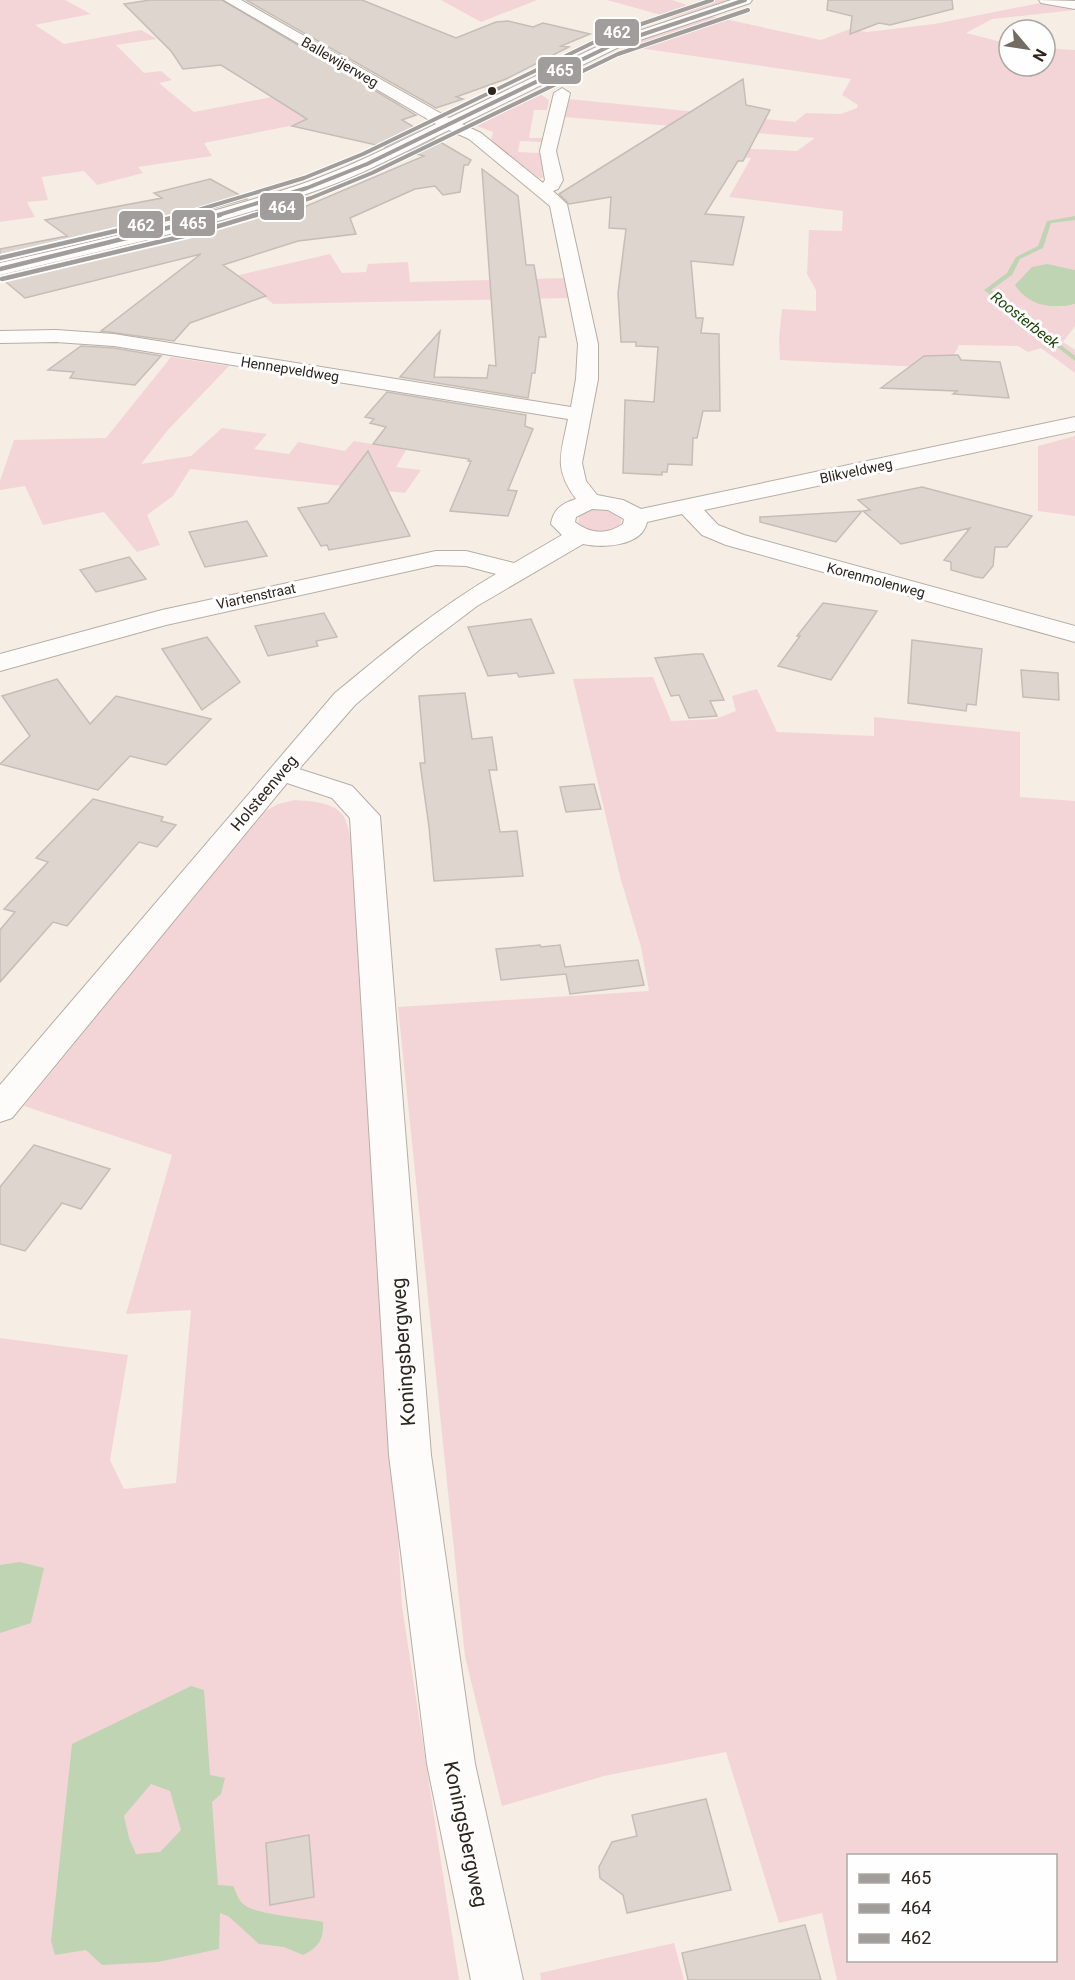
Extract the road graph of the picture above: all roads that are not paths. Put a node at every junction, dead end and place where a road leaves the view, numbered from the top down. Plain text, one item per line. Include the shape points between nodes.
1 (231, 0) edge
2 (745, 0) edge
3 (1046, 0) edge
4 (1075, 5) edge
5 (562, 93) dead end
6 (448, 124) junction
7 (543, 189) junction
8 (0, 269) edge
9 (0, 338) edge
10 (580, 414) junction
11 (1075, 424) edge
12 (590, 502) junction
13 (688, 507) junction
14 (636, 517) junction
15 (580, 535) junction
16 (515, 572) junction
17 (1075, 634) edge
18 (0, 663) edge
19 (281, 772) junction
20 (0, 1109) edge
21 (497, 1980) edge

1 - 6 street, Ballewijerweg
2 - 6 street via 614,44
3 - 4 street
5 - 7 street via 548,151 554,180
6 - 7 street via 475,136
6 - 8 street via 367,164 273,200
7 - 10 street via 558,204 561,214 588,344
9 - 10 street, Hennepveldweg via 114,340
10 - 12 street via 572,464 575,482
11 - 13 street, Blikveldweg
12 - 14 street via 614,503
12 - 15 street via 571,508 563,519 563,524
13 - 14 street, Blikveldweg
13 - 17 street, Korenmolenweg via 710,530 735,540
14 - 15 street via 634,527 620,536 599,539
15 - 16 street, Holsteenweg
16 - 18 street, Viartenstraat via 477,559 436,558 199,608 78,638
16 - 19 street, Holsteenweg via 468,601 345,699
19 - 20 street, Holsteenweg
19 - 21 street, Koningsbergweg via 342,792 365,816 410,1455 451,1764

